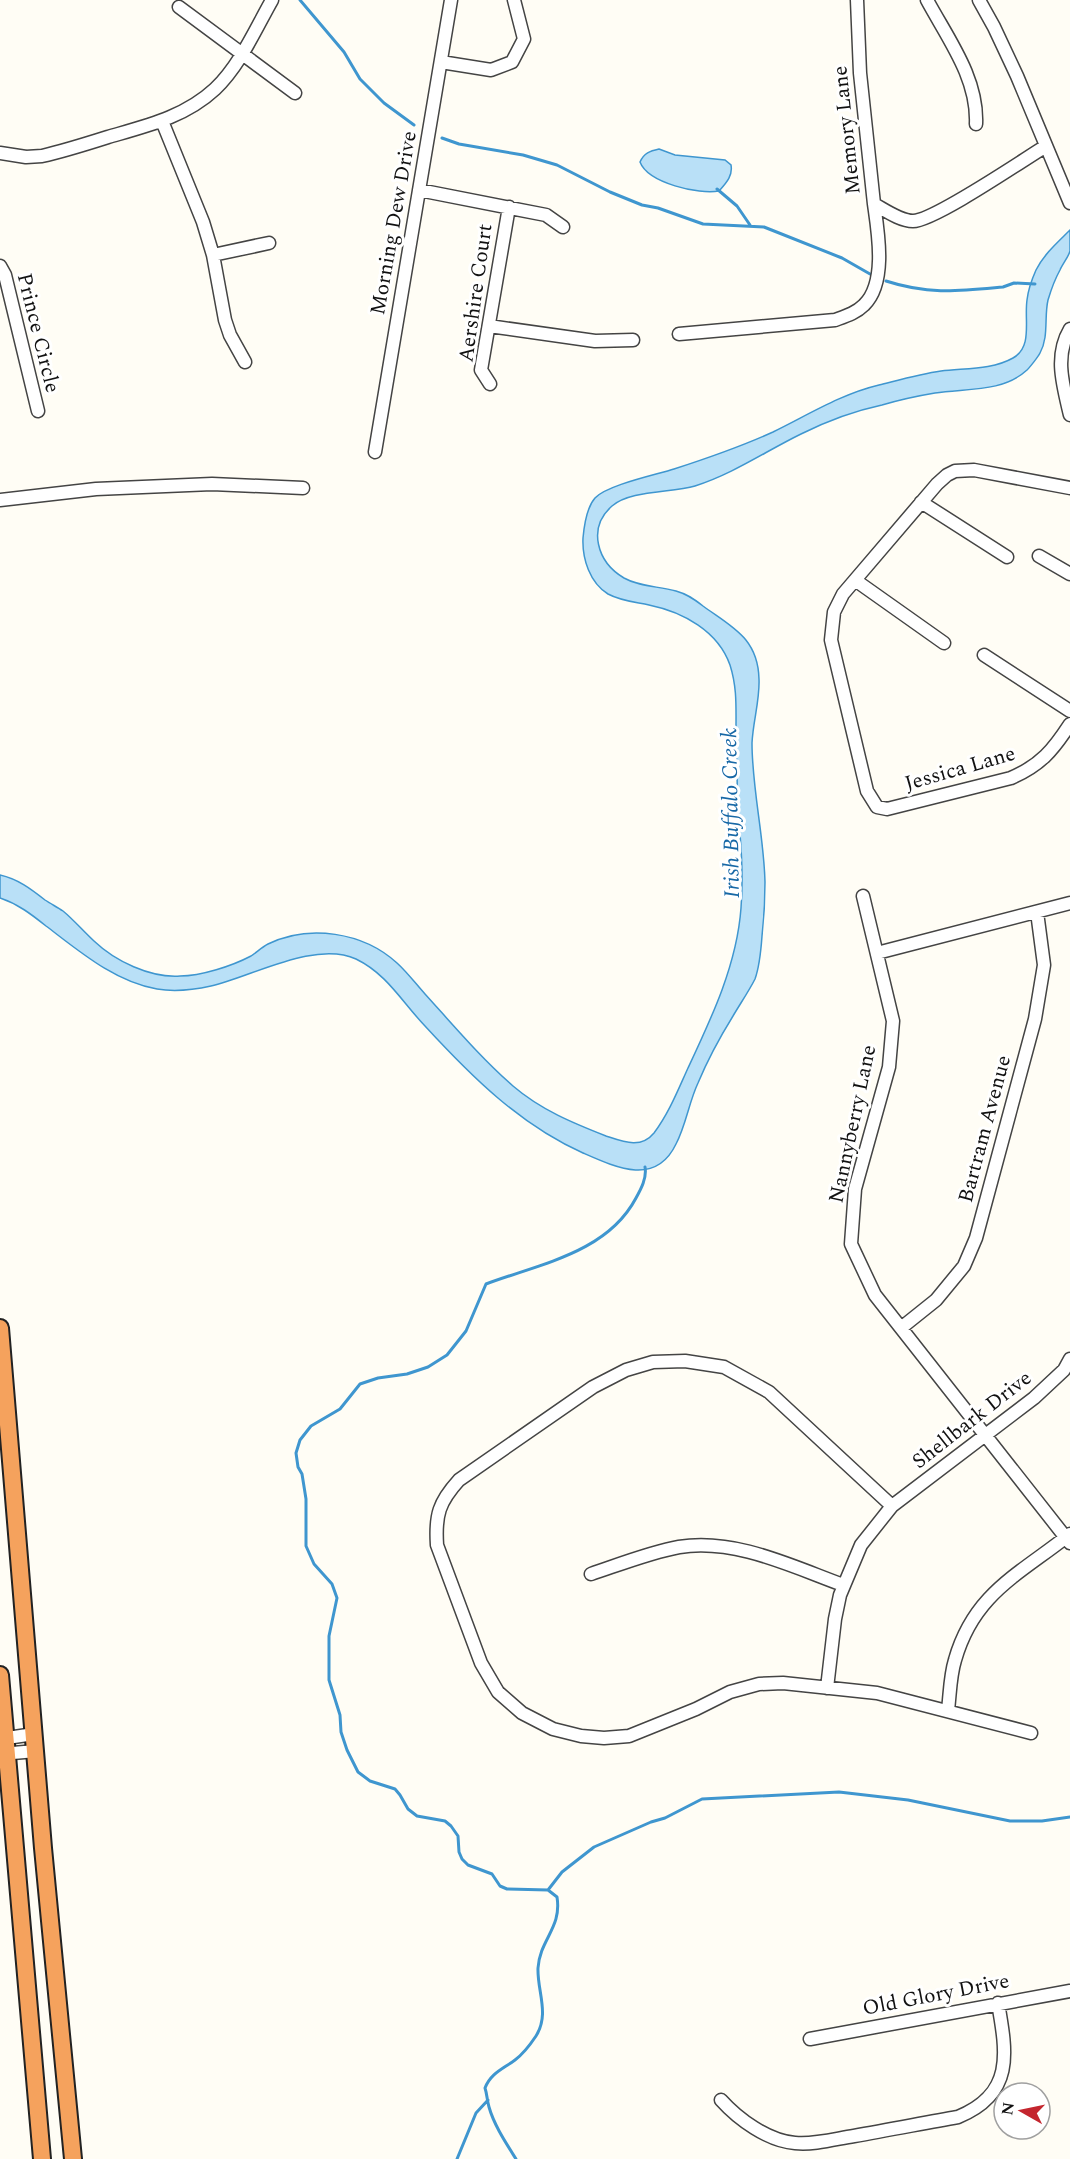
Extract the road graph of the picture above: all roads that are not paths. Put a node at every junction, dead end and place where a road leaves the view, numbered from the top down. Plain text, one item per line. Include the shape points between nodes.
1 (272, 0) edge
2 (452, 0) edge
3 (514, 0) edge
4 (857, 0) edge
5 (927, 0) edge
6 (979, 0) edge
7 (179, 7) dead end
8 (241, 54) junction
9 (441, 62) junction
10 (295, 93) dead end
11 (162, 121) junction
12 (976, 124) dead end
13 (1046, 146) junction
14 (0, 153) edge
15 (419, 190) junction
16 (1070, 203) edge
17 (874, 204) junction
18 (509, 207) junction
19 (563, 227) dead end
20 (269, 243) dead end
21 (213, 255) junction
22 (0, 266) edge
23 (489, 326) junction
24 (1070, 329) edge
25 (679, 334) dead end
26 (633, 340) dead end
27 (245, 363) dead end
28 (490, 384) dead end
29 (38, 411) dead end
30 (1070, 415) edge
31 (375, 452) dead end
32 (303, 488) dead end
33 (1070, 488) edge
34 (0, 500) edge
35 (921, 502) junction
36 (1039, 556) dead end
37 (1007, 557) dead end
38 (1070, 574) edge
39 (855, 580) junction
40 (944, 643) dead end
41 (984, 655) dead end
42 (1070, 711) edge
43 (1070, 724) edge
44 (863, 896) dead end
45 (1070, 903) edge
46 (1037, 912) junction
47 (877, 952) junction
48 (0, 1328) edge
49 (901, 1328) junction
50 (1070, 1359) edge
51 (986, 1437) junction
52 (892, 1506) junction
53 (1068, 1538) edge
54 (591, 1574) dead end
55 (843, 1585) junction
56 (0, 1675) edge
57 (827, 1688) junction
58 (948, 1710) junction
59 (1031, 1733) dead end
60 (34, 1734) junction
61 (3, 1746) edge
62 (36, 1751) junction
63 (1070, 1991) edge
64 (998, 2003) junction
65 (810, 2039) dead end
66 (721, 2100) dead end
67 (42, 2159) edge
68 (72, 2159) edge

1 - 8 street
2 - 9 street, Morning Dew Drive
3 - 9 street via 524,39 512,62 491,70
4 - 17 street, Memory Lane via 860,73
5 - 12 street via 972,84
6 - 13 street
7 - 8 street
8 - 10 street
8 - 11 street via 214,89
9 - 15 street, Morning Dew Drive
11 - 14 street via 42,156
11 - 21 street
13 - 16 street
13 - 17 street, Memory Lane via 925,218 900,218
15 - 18 street
15 - 31 street, Morning Dew Drive
17 - 25 street via 878,276 865,305 854,313 835,320
18 - 19 street via 546,215
18 - 23 street, Aershire Court
20 - 21 street
21 - 27 street via 225,320
22 - 29 street, Prince Circle
23 - 26 street via 595,341
23 - 28 street, Aershire Court via 481,370
24 - 30 street via 1060,366
32 - 34 street via 201,484 96,489
33 - 35 street via 974,470 955,471
35 - 37 street
35 - 39 street
36 - 38 street
39 - 40 street
39 - 43 street, Jessica Lane via 834,612 831,640 867,791 877,807 887,809 1011,778 1039,763
41 - 42 street
44 - 47 street, Nannyberry Lane
45 - 46 street
46 - 47 street
46 - 49 street, Bartram Avenue via 1044,965 1035,1018 976,1238 964,1266 936,1300
47 - 49 street, Nannyberry Lane via 893,1021 889,1067 855,1189 851,1244 875,1295
48 - 60 highway
49 - 51 street, Nannyberry Lane
50 - 51 street, Shellbark Drive via 1064,1370 1034,1398
51 - 52 street, Shellbark Drive
51 - 53 street, Nannyberry Lane
52 - 55 street, Shellbark Drive via 861,1545
52 - 57 street via 770,1392 724,1367 685,1361 653,1362 593,1387 459,1480 445,1495 439,1509 435,1525 437,1545 481,1663 498,1692 522,1713 553,1729 581,1736 629,1736 730,1692 759,1684
53 - 58 street via 1010,1578 988,1598 966,1629 954,1662
54 - 55 street via 678,1547 702,1545 761,1555
55 - 57 street, Shellbark Drive
56 - 61 highway
57 - 58 street via 877,1693
58 - 59 street
60 - 61 street
60 - 62 highway
61 - 62 street
61 - 67 highway
62 - 68 highway
63 - 64 street, Old Glory Drive
64 - 65 street, Old Glory Drive
64 - 66 street via 1004,2062 1000,2081 990,2098 974,2111 958,2117 795,2144 756,2128

